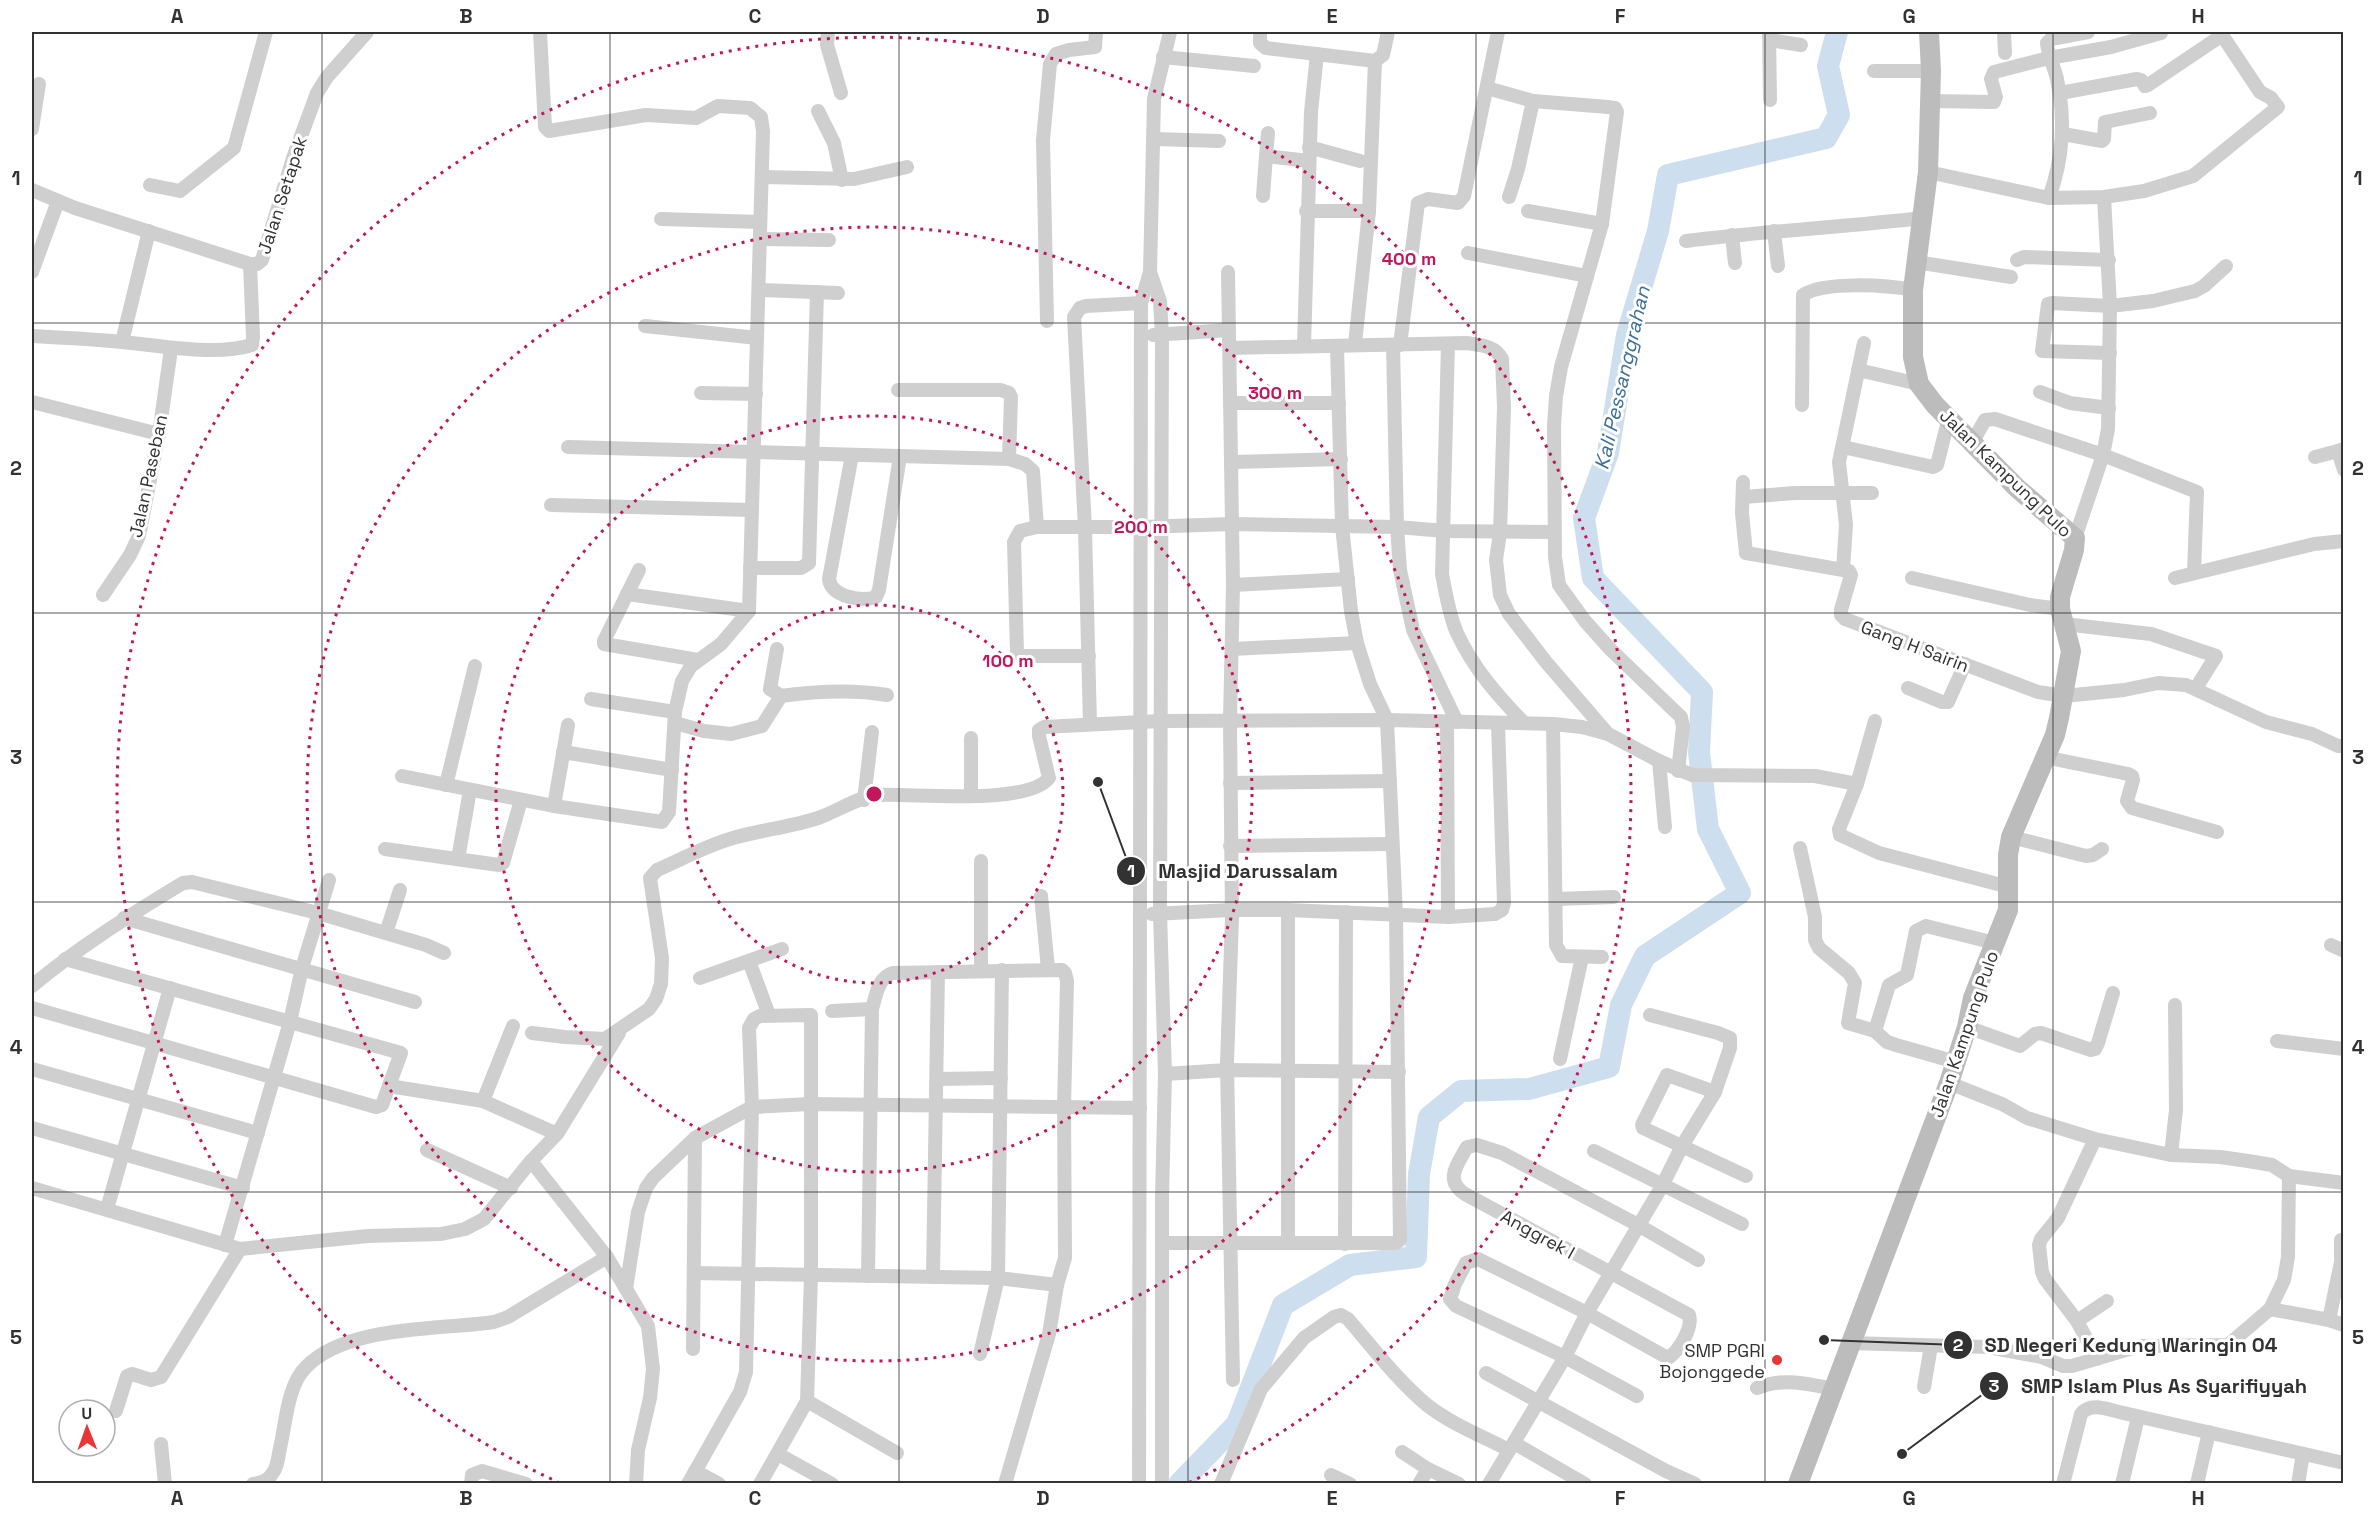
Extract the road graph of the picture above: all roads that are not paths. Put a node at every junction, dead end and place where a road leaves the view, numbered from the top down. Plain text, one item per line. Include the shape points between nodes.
1 (266, 32) edge
2 (366, 32) edge
3 (540, 32) edge
4 (828, 32) edge
5 (1096, 32) edge
6 (1170, 32) edge
7 (1260, 32) edge
8 (1388, 32) edge
9 (1498, 32) edge
10 (1929, 32) edge
11 (2004, 32) edge
12 (2088, 32) edge
13 (2161, 33) dead end
14 (1770, 36) edge
15 (1801, 45) dead end
16 (2005, 53) dead end
17 (1317, 54) junction
18 (1163, 57) junction
19 (2049, 58) junction
20 (1375, 61) junction
21 (1254, 66) dead end
22 (1874, 71) dead end
23 (1931, 71) junction
24 (39, 84) dead end
25 (1487, 88) junction
26 (841, 93) dead end
27 (2060, 93) junction
28 (1770, 100) dead end
29 (1533, 101) junction
30 (1930, 101) junction
31 (818, 111) dead end
32 (2150, 113) dead end
33 (32, 129) edge
34 (1268, 133) dead end
35 (2063, 134) junction
36 (1155, 139) junction
37 (1219, 141) dead end
38 (1309, 147) junction
39 (1266, 156) junction
40 (1360, 160) dead end
41 (1309, 161) junction
42 (908, 167) dead end
43 (1928, 172) junction
44 (762, 177) junction
45 (842, 180) junction
46 (150, 185) dead end
47 (32, 190) edge
48 (1263, 196) dead end
49 (2104, 196) junction
50 (1509, 197) dead end
51 (2049, 198) junction
52 (58, 201) junction
53 (1306, 211) junction
54 (1369, 211) junction
55 (1528, 211) dead end
56 (1923, 218) junction
57 (661, 219) dead end
58 (760, 222) junction
59 (1602, 224) junction
60 (149, 231) junction
61 (1774, 231) junction
62 (1732, 235) junction
63 (760, 239) junction
64 (829, 240) dead end
65 (1686, 241) dead end
66 (1468, 253) dead end
67 (2017, 260) dead end
68 (2109, 260) junction
69 (1916, 262) junction
70 (1735, 263) dead end
71 (250, 264) junction
72 (1778, 266) dead end
73 (2226, 266) dead end
74 (32, 272) edge
75 (1150, 272) junction
76 (1228, 272) dead end
77 (1587, 276) junction
78 (2011, 277) dead end
79 (759, 290) junction
80 (1913, 290) junction
81 (817, 292) junction
82 (838, 293) dead end
83 (1141, 303) junction
84 (2110, 306) junction
85 (1047, 321) dead end
86 (645, 326) dead end
87 (1229, 330) junction
88 (1162, 334) junction
89 (1142, 335) junction
90 (32, 336) edge
91 (757, 338) junction
92 (122, 342) junction
93 (1864, 343) dead end
94 (1355, 344) junction
95 (1448, 344) junction
96 (1397, 345) junction
97 (1304, 346) junction
98 (1337, 346) junction
99 (1230, 348) junction
100 (171, 349) junction
101 (2110, 353) junction
102 (1858, 370) junction
103 (1919, 384) junction
104 (898, 390) dead end
105 (2040, 392) dead end
106 (701, 393) dead end
107 (756, 394) junction
108 (32, 402) edge
109 (1230, 403) junction
110 (1339, 403) junction
111 (1802, 405) dead end
112 (2109, 408) junction
113 (1949, 417) junction
114 (159, 434) junction
115 (1972, 442) junction
116 (568, 447) dead end
117 (1843, 447) junction
118 (2341, 450) edge
119 (754, 452) junction
120 (813, 454) junction
121 (2103, 454) junction
122 (852, 455) junction
123 (900, 456) junction
124 (2315, 457) dead end
125 (1009, 459) junction
126 (1341, 459) junction
127 (1231, 462) junction
128 (2343, 470) edge
129 (1743, 482) dead end
130 (1872, 493) dead end
131 (1842, 494) junction
132 (1743, 497) junction
133 (551, 505) dead end
134 (751, 510) junction
135 (1232, 524) junction
136 (1342, 525) junction
137 (1162, 526) junction
138 (1037, 527) junction
139 (1142, 527) junction
140 (1397, 527) junction
141 (1085, 528) junction
142 (1444, 531) junction
143 (1554, 532) junction
144 (1500, 533) junction
145 (2074, 538) junction
146 (2343, 541) edge
147 (750, 568) junction
148 (1843, 569) junction
149 (639, 570) dead end
150 (2194, 572) junction
151 (1912, 578) dead end
152 (2175, 578) dead end
153 (1348, 579) junction
154 (1233, 585) junction
155 (627, 594) junction
156 (103, 595) dead end
157 (749, 610) junction
158 (2062, 616) junction
159 (1357, 643) junction
160 (777, 649) dead end
161 (1233, 649) junction
162 (1089, 656) junction
163 (698, 660) junction
164 (1965, 664) junction
165 (475, 666) dead end
166 (1908, 688) dead end
167 (2196, 688) junction
168 (887, 695) dead end
169 (781, 696) junction
170 (2064, 696) junction
171 (591, 699) dead end
172 (675, 718) junction
173 (1230, 720) junction
174 (1387, 720) junction
175 (1161, 721) junction
176 (1875, 721) dead end
177 (1141, 722) junction
178 (1452, 722) junction
179 (1524, 723) junction
180 (1090, 724) junction
181 (1498, 724) junction
182 (1553, 724) junction
183 (568, 725) dead end
184 (872, 732) dead end
185 (1608, 734) junction
186 (971, 738) dead end
187 (2341, 746) edge
188 (563, 752) junction
189 (2044, 758) junction
190 (1659, 761) junction
191 (672, 770) junction
192 (1678, 771) junction
193 (402, 776) dead end
194 (1390, 781) junction
195 (1230, 783) junction
196 (446, 784) junction
197 (1857, 784) junction
198 (470, 789) junction
199 (971, 796) junction
200 (521, 800) junction
201 (864, 800) junction
202 (554, 806) junction
203 (1665, 827) dead end
204 (2217, 832) dead end
205 (2011, 837) junction
206 (1391, 844) junction
207 (1230, 846) junction
208 (1800, 848) dead end
209 (385, 849) dead end
210 (2102, 849) dead end
211 (458, 859) junction
212 (981, 861) dead end
213 (329, 880) dead end
214 (2009, 887) junction
215 (400, 890) dead end
216 (1041, 896) dead end
217 (1614, 897) dead end
218 (1556, 899) junction
219 (1231, 909) junction
220 (1288, 910) junction
221 (1346, 912) junction
222 (318, 913) junction
223 (1160, 913) junction
224 (1141, 914) junction
225 (1396, 915) junction
226 (1448, 917) junction
227 (124, 918) junction
228 (386, 933) junction
229 (1995, 943) junction
230 (782, 949) dead end
231 (444, 952) dead end
232 (1582, 957) junction
233 (1602, 957) dead end
234 (65, 958) junction
235 (749, 961) junction
236 (302, 968) junction
237 (1048, 969) junction
238 (1002, 970) junction
239 (981, 971) junction
240 (938, 972) junction
241 (700, 978) dead end
242 (32, 986) edge
243 (170, 988) junction
244 (2113, 993) dead end
245 (415, 1002) dead end
246 (2175, 1005) dead end
247 (32, 1008) edge
248 (872, 1009) junction
249 (832, 1011) dead end
250 (769, 1015) junction
251 (1650, 1015) dead end
252 (290, 1022) junction
253 (513, 1026) dead end
254 (1967, 1027) junction
255 (622, 1029) junction
256 (1875, 1031) junction
257 (532, 1033) dead end
258 (2277, 1041) dead end
259 (154, 1044) junction
260 (2343, 1049) edge
261 (1560, 1059) dead end
262 (1956, 1062) junction
263 (32, 1069) edge
264 (1227, 1070) junction
265 (1287, 1070) junction
266 (1346, 1071) junction
267 (1399, 1072) junction
268 (1165, 1074) junction
269 (274, 1078) junction
270 (1001, 1078) junction
271 (937, 1079) junction
272 (1949, 1083) junction
273 (389, 1086) junction
274 (1715, 1092) junction
275 (138, 1099) junction
276 (483, 1101) junction
277 (810, 1104) junction
278 (871, 1105) junction
279 (937, 1106) junction
280 (752, 1107) junction
281 (1000, 1107) junction
282 (1064, 1107) junction
283 (1140, 1108) junction
284 (32, 1128) edge
285 (258, 1133) junction
286 (557, 1134) junction
287 (695, 1138) junction
288 (2095, 1139) junction
289 (1682, 1146) junction
290 (427, 1150) dead end
291 (1594, 1151) dead end
292 (123, 1154) junction
293 (2171, 1155) junction
294 (531, 1161) junction
295 (1746, 1176) dead end
296 (2289, 1176) junction
297 (2343, 1183) edge
298 (1662, 1186) junction
299 (32, 1188) edge
300 (243, 1188) junction
301 (510, 1188) junction
302 (1162, 1197) junction
303 (1140, 1198) junction
304 (107, 1209) junction
305 (1742, 1224) dead end
306 (1638, 1225) junction
307 (2343, 1240) edge
308 (1163, 1243) junction
309 (1231, 1243) junction
310 (1288, 1243) junction
311 (1345, 1244) junction
312 (225, 1245) junction
313 (240, 1249) junction
314 (606, 1257) junction
315 (1698, 1260) dead end
316 (694, 1273) junction
317 (749, 1274) junction
318 (1610, 1274) junction
319 (811, 1275) junction
320 (868, 1276) junction
321 (933, 1277) junction
322 (998, 1278) junction
323 (1057, 1285) junction
324 (626, 1289) junction
325 (2107, 1301) dead end
326 (2270, 1309) junction
327 (1587, 1312) junction
328 (2329, 1320) junction
329 (2077, 1321) junction
330 (2343, 1325) edge
331 (1163, 1326) junction
332 (1140, 1327) junction
333 (1850, 1343) junction
334 (1931, 1346) junction
335 (693, 1349) dead end
336 (981, 1354) dead end
337 (1565, 1357) junction
338 (2097, 1359) junction
339 (1486, 1373) dead end
340 (1233, 1380) dead end
341 (1924, 1387) dead end
342 (1757, 1388) dead end
343 (1834, 1389) junction
344 (1637, 1396) dead end
345 (807, 1401) junction
346 (1538, 1402) junction
347 (117, 1408) edge
348 (2138, 1417) junction
349 (2209, 1432) junction
350 (161, 1444) dead end
351 (1511, 1447) junction
352 (1402, 1452) dead end
353 (897, 1453) dead end
354 (778, 1454) junction
355 (2303, 1454) junction
356 (2343, 1463) edge
357 (1428, 1469) junction
358 (695, 1471) junction
359 (1331, 1475) dead end
360 (1492, 1483) edge
361 (165, 1484) edge
362 (253, 1484) edge
363 (471, 1484) edge
364 (526, 1484) edge
365 (636, 1484) edge
366 (688, 1484) edge
367 (719, 1484) edge
368 (760, 1484) edge
369 (832, 1484) edge
370 (1005, 1484) edge
371 (1139, 1484) edge
372 (1162, 1484) edge
373 (1221, 1484) edge
374 (1350, 1484) edge
375 (1419, 1484) edge
376 (1459, 1484) edge
377 (1585, 1484) edge
378 (1695, 1484) edge
379 (1798, 1484) edge
380 (2063, 1484) edge
381 (2122, 1484) edge
382 (2197, 1484) edge
383 (2298, 1484) edge

1 - 46 street via 234,148 180,191
2 - 71 street, Jalan Setapak via 317,93 262,260
3 - 44 street via 545,127 549,131 646,116 696,118 718,106 740,106 760,117
4 - 26 street via 827,45
5 - 85 street via 1095,47 1056,54 1050,64 1043,140
6 - 18 street
7 - 17 street via 1261,46
8 - 20 street via 1383,55
9 - 25 street
10 - 23 street, Jalan Kampung Pulo
11 - 16 street
12 - 19 street via 2048,41
13 - 19 street
14 - 15 street
14 - 28 street
17 - 20 street
17 - 38 street
18 - 21 street
18 - 36 street via 1154,99
19 - 27 street
19 - 30 street via 1994,72 1994,102
20 - 54 street
22 - 23 street
23 - 30 street, Jalan Kampung Pulo
24 - 33 street
25 - 29 street
25 - 96 street via 1462,200 1458,203 1428,199 1418,203
27 - 35 street
27 - 49 street via 2137,79 2148,86 2218,38 2224,38 2260,92 2278,108 2193,176 2144,191
29 - 50 street
29 - 59 street via 1615,108 1617,118
30 - 43 street, Jalan Kampung Pulo
31 - 45 street via 834,143
32 - 35 street via 2105,122 2102,141
34 - 39 street
35 - 51 street
36 - 37 street
36 - 75 street
38 - 40 street
38 - 41 street
39 - 41 street
39 - 48 street
41 - 53 street
42 - 45 street
43 - 51 street
43 - 56 street, Jalan Kampung Pulo
44 - 45 street
44 - 58 street
47 - 52 street, Jalan Setapak
49 - 51 street
49 - 68 street
52 - 60 street, Jalan Setapak
52 - 74 street
53 - 54 street
53 - 97 street
54 - 94 street
55 - 59 street
56 - 61 street
56 - 69 street, Jalan Kampung Pulo
57 - 58 street
58 - 63 street
59 - 77 street
60 - 71 street, Jalan Setapak
60 - 92 street
61 - 62 street
61 - 72 street
62 - 65 street
62 - 70 street
63 - 64 street
63 - 79 street
66 - 77 street
67 - 68 street
68 - 84 street
69 - 78 street
69 - 80 street, Jalan Kampung Pulo
71 - 100 street via 252,345
73 - 84 street via 2195,291
75 - 83 street
75 - 88 street via 1161,301
76 - 87 street
77 - 143 street via 1556,396
79 - 81 street
79 - 91 street
80 - 103 street, Jalan Kampung Pulo via 1912,357
80 - 111 street via 1828,286 1803,295
81 - 82 street
81 - 120 street
83 - 89 street
83 - 141 street via 1086,306 1074,317
84 - 101 street
84 - 101 street via 2048,304 2042,348 2044,352
86 - 91 street
87 - 88 street
87 - 99 street
88 - 89 street
88 - 137 street
89 - 139 street
90 - 92 street
91 - 107 street
92 - 100 street
93 - 102 street
94 - 96 street
94 - 98 street
95 - 96 street
95 - 142 street
95 - 144 street via 1491,348 1502,359
96 - 140 street
97 - 98 street
97 - 99 street
98 - 110 street
99 - 109 street
100 - 114 street, Jalan Paseban
101 - 112 street
102 - 103 street
102 - 117 street
103 - 113 street, Jalan Kampung Pulo
104 - 125 street via 1006,391 1011,397
105 - 112 street via 2070,403
106 - 107 street
107 - 119 street
108 - 114 street
109 - 110 street
109 - 127 street
110 - 126 street
112 - 121 street
113 - 115 street, Jalan Kampung Pulo
113 - 117 street via 1937,465 1933,467
114 - 156 street, Jalan Paseban via 139,536
115 - 121 street via 1990,418
115 - 145 street, Jalan Kampung Pulo
116 - 119 street
117 - 131 street via 1839,462
118 - 124 street
118 - 128 street
119 - 120 street
119 - 134 street
120 - 122 street
120 - 147 street via 809,563 801,568
121 - 145 street
121 - 150 street via 2197,492
122 - 123 street
122 - 123 street via 829,579 837,593 868,599 876,597 879,590
123 - 125 street
125 - 138 street via 1033,471
126 - 127 street
126 - 136 street
127 - 135 street
129 - 132 street
130 - 131 street
131 - 132 street
131 - 148 street via 1846,525
132 - 148 street via 1746,553
133 - 134 street
134 - 147 street
135 - 136 street
135 - 137 street
135 - 154 street
136 - 140 street
136 - 153 street
137 - 139 street
137 - 175 street
138 - 141 street
138 - 162 street via 1020,531 1015,537 1017,652 1023,656
139 - 141 street
139 - 177 street
140 - 142 street
140 - 178 street via 1400,570 1413,630
141 - 162 street
142 - 144 street
142 - 179 street via 1442,574 1456,633 1484,680
143 - 144 street
143 - 192 street via 1557,573 1565,595 1611,650 1682,717
144 - 185 street via 1497,578 1509,614
145 - 158 street, Jalan Kampung Pulo via 2074,550 2062,584
146 - 150 street
147 - 157 street
148 - 164 street, Gang H Sairin via 1851,575 1840,610 1845,619
149 - 155 street
150 - 152 street
151 - 158 street via 2031,605
153 - 154 street
153 - 159 street
154 - 161 street
155 - 157 street
155 - 163 street via 604,644
157 - 163 street via 721,644
158 - 167 street via 2151,634 2216,656
158 - 170 street, Jalan Kampung Pulo via 2071,651
159 - 161 street
159 - 174 street
160 - 169 street via 770,689
161 - 173 street
162 - 180 street
163 - 172 street via 682,681
164 - 166 street via 1948,702
164 - 170 street, Gang H Sairin via 2038,692
165 - 196 street
167 - 170 street, Gang H Sairin via 2168,682
167 - 187 street, Gang H Sairin via 2266,722
168 - 169 street via 819,691
169 - 172 street via 762,726 731,734 704,731
170 - 189 street, Jalan Kampung Pulo via 2055,735
171 - 172 street
172 - 191 street
173 - 174 street
173 - 175 street
173 - 195 street
174 - 178 street
174 - 194 street
175 - 177 street
175 - 223 street
176 - 197 street
177 - 180 street
177 - 224 street
178 - 181 street
178 - 226 street
179 - 181 street
179 - 182 street
180 - 199 street via 1040,730 1049,774 1039,785 1016,792
181 - 226 street via 1504,903 1495,914
182 - 185 street
182 - 218 street
183 - 188 street
184 - 201 street
185 - 190 street
186 - 199 street
188 - 191 street
188 - 202 street
189 - 204 street via 2128,774 2133,780 2127,801 2132,808
189 - 205 street, Jalan Kampung Pulo
190 - 192 street
190 - 203 street
191 - 202 street via 669,812 662,822
192 - 197 street via 1716,776 1815,776
193 - 196 street
194 - 195 street
194 - 206 street
195 - 207 street
196 - 198 street
197 - 214 street via 1840,835 1879,853
198 - 200 street
198 - 211 street
199 - 201 street via 876,795
200 - 202 street
200 - 211 street via 503,863
201 - 255 street via 807,821 732,838 657,870 650,878 662,957 661,984 649,1009
205 - 210 street via 2086,856
205 - 214 street, Jalan Kampung Pulo
206 - 207 street
206 - 225 street
207 - 219 street
208 - 256 street via 1815,917 1816,944 1856,983 1848,1023
209 - 211 street
212 - 239 street
213 - 222 street
214 - 229 street, Jalan Kampung Pulo via 2008,910
215 - 228 street
216 - 237 street
217 - 218 street
218 - 232 street via 1557,951 1562,956
219 - 220 street
219 - 223 street
219 - 264 street
220 - 221 street
220 - 265 street
221 - 225 street
221 - 266 street
222 - 227 street via 192,882 183,883
222 - 228 street
222 - 236 street
223 - 224 street
223 - 268 street
224 - 283 street
225 - 226 street
225 - 267 street
227 - 234 street
227 - 236 street
228 - 231 street
229 - 254 street, Jalan Kampung Pulo via 1973,998
229 - 256 street via 1920,927 1906,975 1889,985
230 - 235 street
232 - 233 street
232 - 261 street
234 - 242 street
234 - 243 street
235 - 241 street
235 - 250 street
236 - 245 street
236 - 252 street
237 - 238 street
237 - 282 street via 1062,970 1067,977
238 - 239 street
238 - 270 street
239 - 240 street
240 - 248 street via 888,974
240 - 271 street
243 - 252 street
243 - 259 street
244 - 254 street via 2098,1043 2091,1050 2041,1033 2020,1046
246 - 293 street via 2176,1110
247 - 259 street
248 - 249 street
248 - 278 street
250 - 277 street via 810,1015
250 - 280 street via 754,1019 749,1028
251 - 274 street via 1730,1038
252 - 269 street
252 - 273 street via 401,1053
253 - 276 street
254 - 262 street, Jalan Kampung Pulo
255 - 257 street via 605,1039
255 - 286 street
256 - 262 street via 1887,1042
258 - 260 street
259 - 269 street
259 - 275 street
262 - 272 street, Jalan Kampung Pulo
263 - 275 street
264 - 265 street
264 - 268 street
264 - 309 street
265 - 266 street
265 - 310 street
266 - 267 street
266 - 311 street
267 - 311 street via 1400,1240
268 - 302 street
269 - 273 street via 376,1107 382,1105
269 - 285 street
270 - 271 street
270 - 281 street
271 - 279 street
272 - 288 street via 2027,1118
272 - 333 street, Jalan Kampung Pulo
273 - 276 street
274 - 289 street
274 - 289 street via 1662,1074 1642,1125
275 - 285 street
275 - 292 street
276 - 286 street
277 - 278 street
277 - 280 street
277 - 319 street
278 - 279 street
278 - 320 street
279 - 281 street
279 - 321 street
280 - 287 street
280 - 317 street
281 - 282 street
281 - 322 street
282 - 283 street
282 - 323 street via 1066,1245
283 - 303 street
284 - 292 street
285 - 300 street
286 - 294 street
287 - 316 street
287 - 324 street via 646,1188 638,1212
288 - 293 street
288 - 329 street via 2058,1218 2039,1245 2045,1280
289 - 295 street
289 - 298 street
290 - 301 street
291 - 298 street
292 - 300 street
292 - 304 street
293 - 296 street via 2272,1165
294 - 301 street
294 - 314 street
296 - 297 street
296 - 326 street via 2288,1257 2284,1280
298 - 305 street
298 - 306 street
299 - 304 street
300 - 312 street
301 - 313 street via 484,1219 449,1232
302 - 303 street
302 - 308 street
303 - 332 street
304 - 312 street
306 - 315 street
306 - 318 street
306 - 318 street, Anggrek I via 1502,1153 1477,1145 1467,1147 1454,1171 1456,1188
307 - 328 street
308 - 309 street
308 - 331 street
309 - 310 street
309 - 340 street
310 - 311 street
312 - 313 street
313 - 347 street via 161,1377 151,1380 127,1376
314 - 324 street
314 - 362 street via 494,1322 384,1334 316,1358 305,1367 292,1393 276,1468 266,1481
316 - 317 street
316 - 335 street
317 - 319 street
317 - 358 street via 744,1382
318 - 327 street
318 - 327 street, Anggrek I via 1689,1315 1691,1324 1685,1336 1668,1358
319 - 320 street
319 - 345 street
320 - 321 street
321 - 322 street
322 - 323 street
322 - 336 street
323 - 370 street via 1049,1334
324 - 365 street via 648,1326 653,1369
325 - 329 street
326 - 328 street
326 - 338 street via 2228,1346 2139,1346
327 - 337 street
327 - 337 street via 1478,1259 1466,1263 1455,1284 1450,1299 1456,1306
328 - 330 street
329 - 338 street
331 - 332 street
331 - 372 street
332 - 371 street
333 - 334 street
333 - 343 street, Jalan Kampung Pulo
334 - 338 street via 1988,1347 2042,1357 2063,1366
334 - 341 street
337 - 344 street
337 - 346 street
339 - 346 street
342 - 343 street via 1792,1381
343 - 379 street, Jalan Kampung Pulo
345 - 353 street
345 - 354 street
346 - 351 street
346 - 378 street
348 - 349 street
348 - 380 street via 2100,1408 2085,1410
348 - 381 street
349 - 355 street
349 - 382 street
350 - 361 street
351 - 360 street
351 - 373 street via 1447,1418 1428,1405 1341,1315 1304,1338 1261,1389
351 - 377 street
352 - 357 street
354 - 368 street
354 - 369 street
355 - 356 street
355 - 383 street
357 - 375 street
357 - 376 street
358 - 366 street
358 - 367 street
359 - 374 street
363 - 364 street via 472,1475 482,1471

